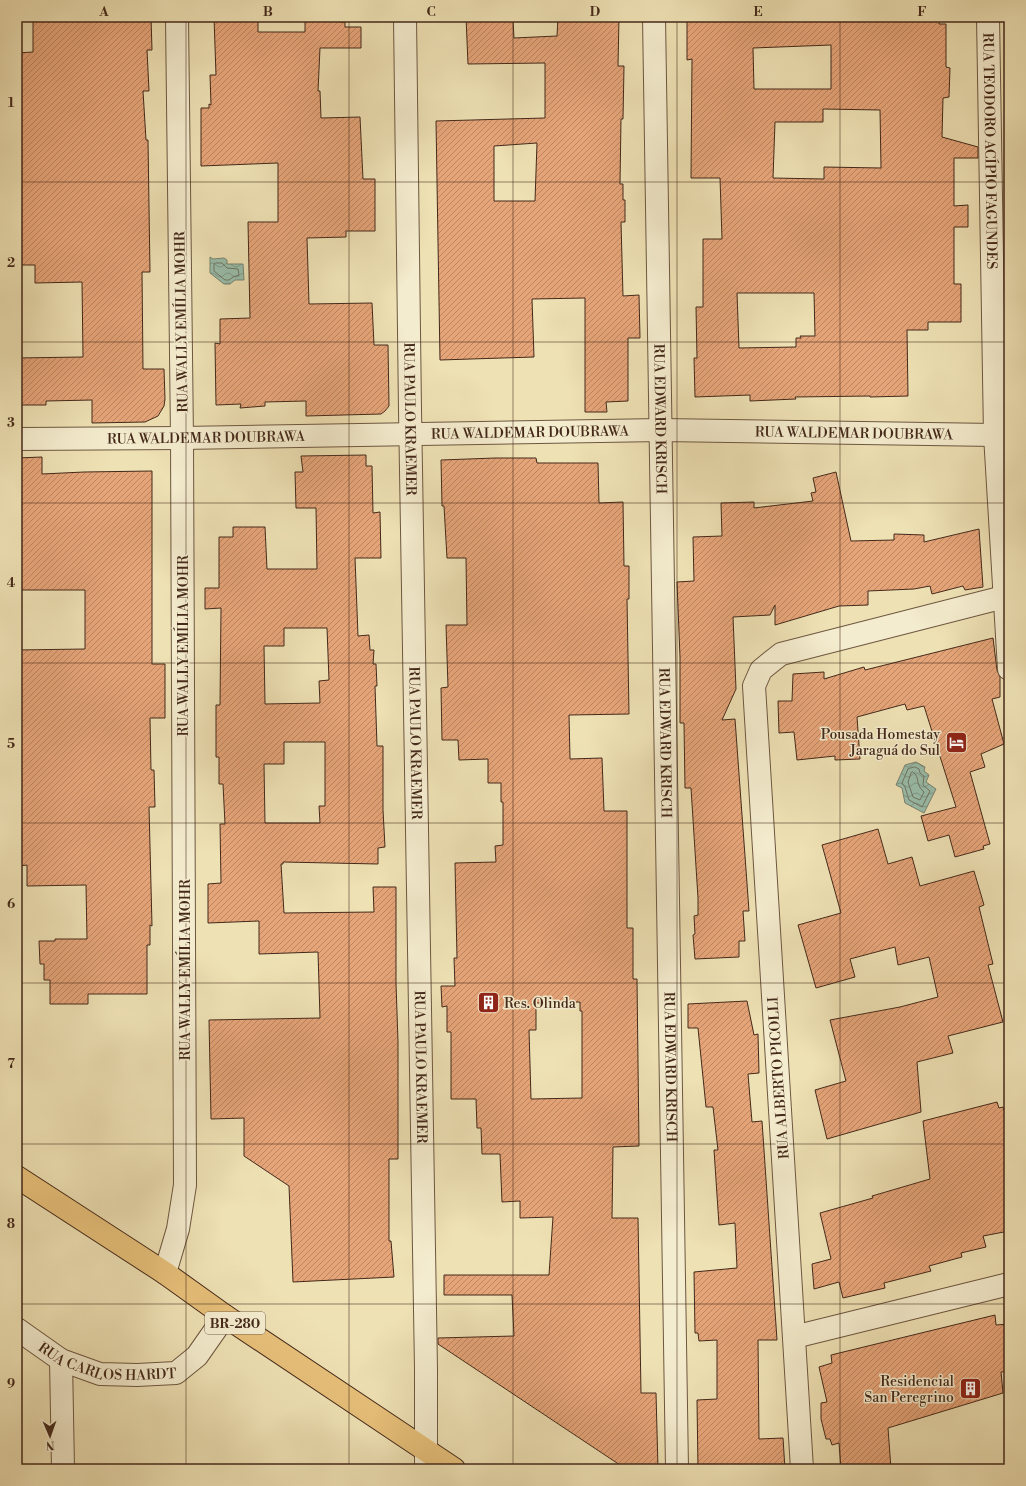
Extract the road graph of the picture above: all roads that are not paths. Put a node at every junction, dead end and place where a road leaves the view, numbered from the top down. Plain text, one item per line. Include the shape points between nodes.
1 (177, 17) edge
2 (405, 17) edge
3 (654, 17) edge
4 (988, 17) edge
5 (661, 430) junction
6 (410, 434) junction
7 (995, 435) junction
8 (182, 438) junction
9 (17, 439) edge
10 (1004, 597) junction
11 (1008, 642) edge
12 (1009, 669) edge
13 (17, 1177) edge
14 (165, 1272) junction
15 (1009, 1284) edge
16 (225, 1316) junction
17 (17, 1329) edge
18 (794, 1338) junction
19 (60, 1360) junction
20 (426, 1460) edge
21 (63, 1469) edge
22 (454, 1469) edge
23 (677, 1469) edge
24 (802, 1469) edge

1 - 8 street, RUA WALLY EMÍLIA MOHR
2 - 6 street, RUA PAULO KRAEMER
3 - 5 street, RUA EDWARD KRISCH
4 - 7 street, RUA TEODORO ACÍPIO FAGUNDES
5 - 6 street, RUA WALDEMAR DOUBRAWA
5 - 7 street, RUA WALDEMAR DOUBRAWA
5 - 23 street, RUA EDWARD KRISCH
6 - 8 street, RUA WALDEMAR DOUBRAWA
6 - 20 street, RUA PAULO KRAEMER
7 - 10 street, RUA TEODORO ACÍPIO FAGUNDES
8 - 9 street, RUA WALDEMAR DOUBRAWA
8 - 14 street, RUA WALLY EMÍLIA MOHR via 185,1185 178,1230
10 - 11 street, RUA TEODORO ACÍPIO FAGUNDES
10 - 18 street, RUA ALBERTO PICOLLI via 781,654 761,670 754,686
11 - 12 street, RUA TEODORO ACÍPIO FAGUNDES
13 - 14 highway, BR-280
14 - 16 highway, BR-280
15 - 18 street
16 - 19 street, RUA CARLOS HARDT via 197,1356 176,1373 100,1374
16 - 20 highway, BR-280
17 - 19 street, RUA CARLOS HARDT
18 - 24 street, RUA ALBERTO PICOLLI
19 - 21 street
20 - 22 highway, BR-280

